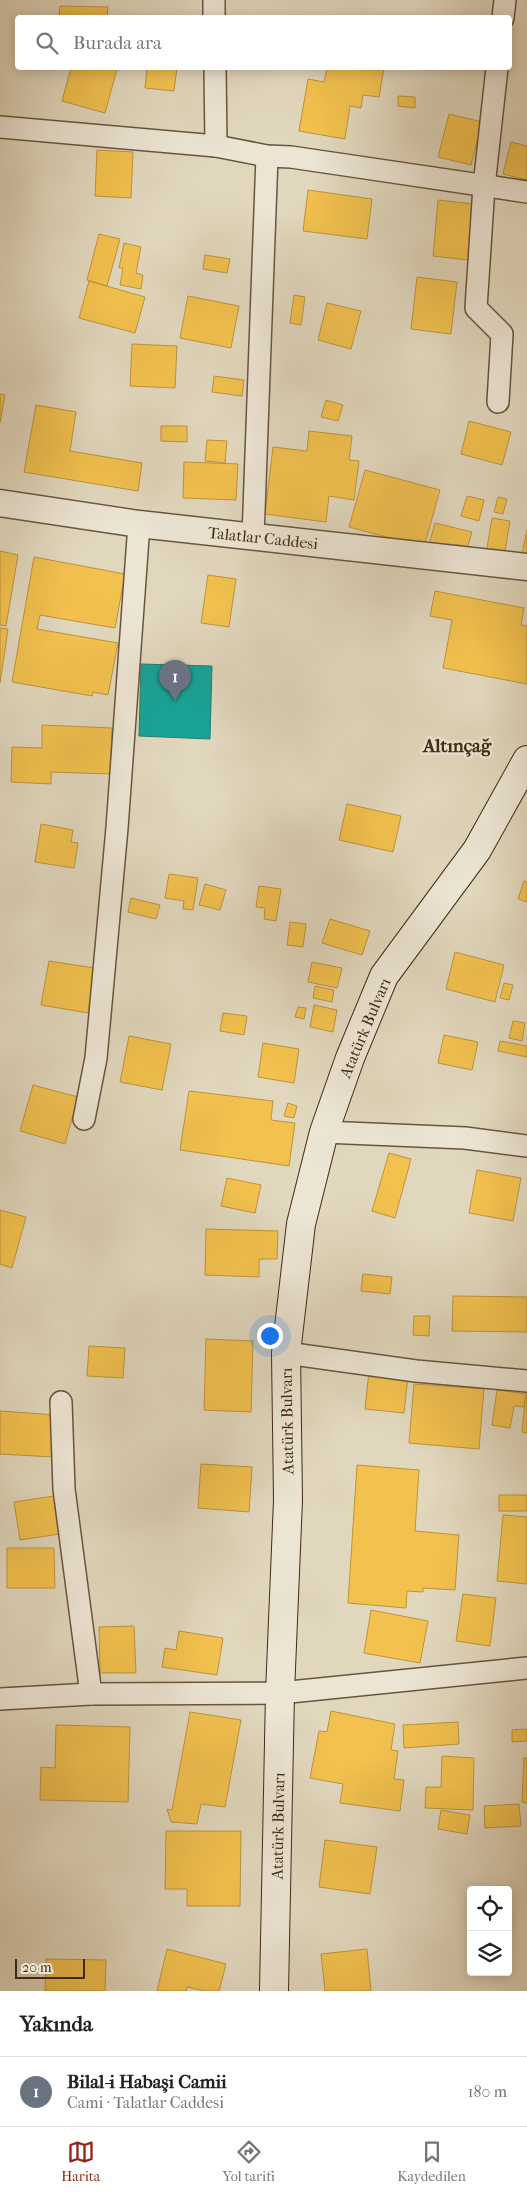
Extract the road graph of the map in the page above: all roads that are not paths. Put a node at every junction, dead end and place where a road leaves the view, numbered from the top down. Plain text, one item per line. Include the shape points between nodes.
1 (214, 0) edge
2 (505, 0) edge
3 (214, 15) edge
4 (503, 15) edge
5 (215, 70) edge
6 (497, 70) edge
7 (0, 126) edge
8 (216, 146) junction
9 (267, 156) junction
10 (484, 186) junction
11 (527, 192) edge
12 (498, 402) dead end
13 (0, 504) edge
14 (139, 524) junction
15 (253, 537) junction
16 (527, 567) edge
17 (527, 760) edge
18 (84, 1119) dead end
19 (324, 1132) junction
20 (527, 1146) edge
21 (286, 1353) junction
22 (527, 1381) edge
23 (61, 1402) dead end
24 (527, 1668) edge
25 (280, 1693) junction
26 (91, 1694) junction
27 (0, 1699) edge
28 (274, 1991) edge

1 - 3 street
2 - 4 street
5 - 8 street
6 - 10 street
7 - 8 street
8 - 9 street
9 - 10 street
9 - 15 street
10 - 11 street
10 - 12 street via 476,308 502,334
13 - 14 street, Talatlar Caddesi
14 - 15 street, Talatlar Caddesi
14 - 18 street via 96,1058
15 - 16 street, Talatlar Caddesi
17 - 19 main road, Atatürk Bulvarı via 477,850 384,976
19 - 20 street via 465,1138
19 - 21 main road, Atatürk Bulvarı via 301,1224
21 - 22 street via 416,1371
21 - 25 main road, Atatürk Bulvarı via 288,1500
23 - 26 street via 64,1489
24 - 25 street
25 - 26 street
25 - 28 main road, Atatürk Bulvarı
26 - 27 street

